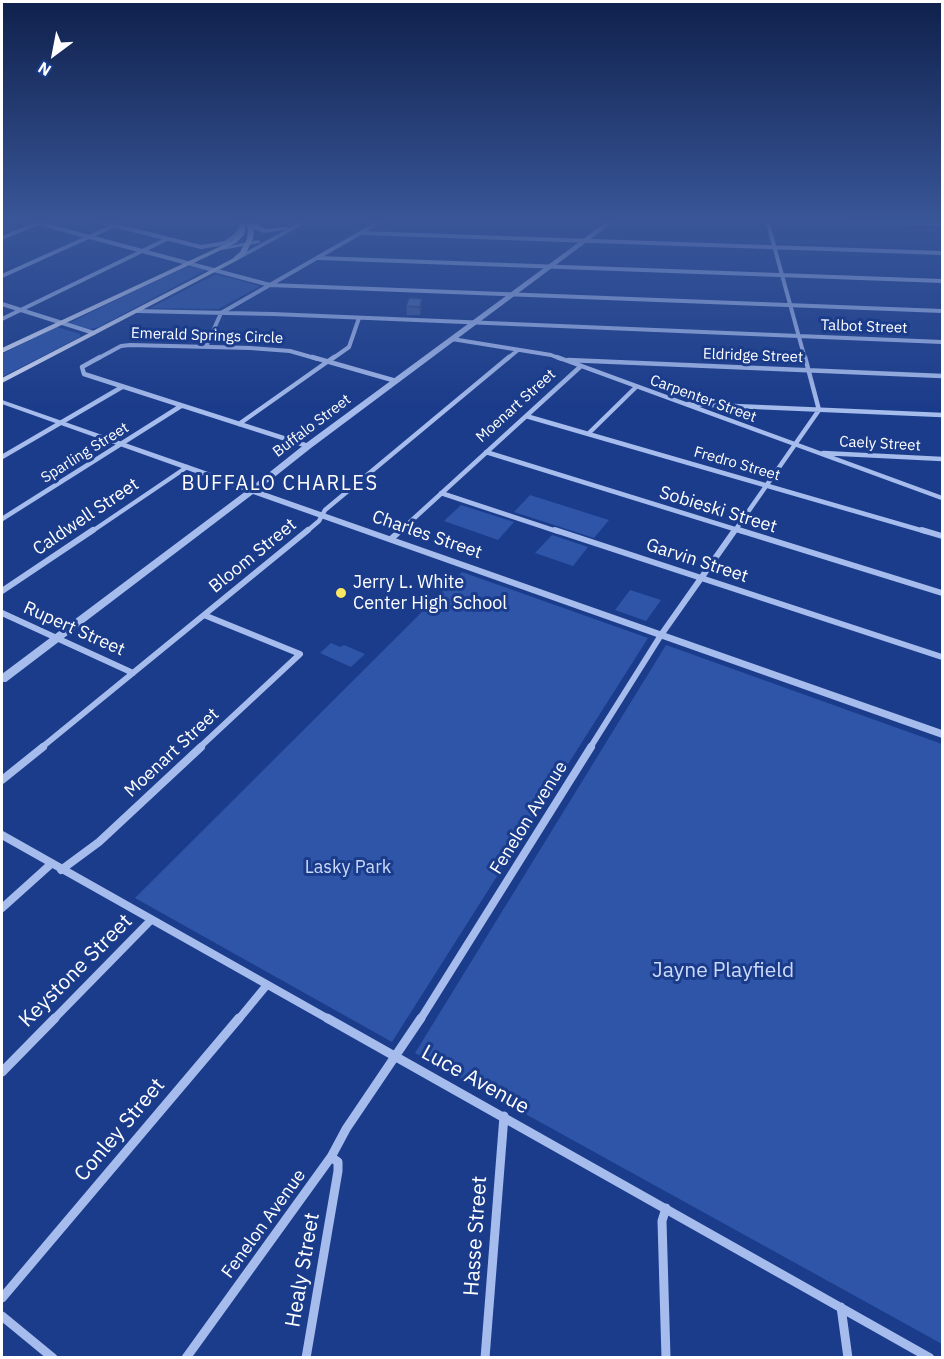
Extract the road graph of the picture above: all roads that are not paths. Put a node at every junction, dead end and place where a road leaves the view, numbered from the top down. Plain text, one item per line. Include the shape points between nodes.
1 (75, 283) edge
2 (146, 283) edge
3 (189, 283) edge
4 (264, 283) edge
5 (273, 283) edge
6 (529, 283) edge
7 (784, 283) edge
8 (270, 285) junction
9 (514, 295) junction
10 (2, 304) edge
11 (790, 305) junction
12 (20, 310) junction
13 (137, 311) junction
14 (942, 312) edge
15 (221, 313) junction
16 (359, 318) junction
17 (2, 319) edge
18 (62, 323) junction
19 (475, 323) junction
20 (94, 333) junction
21 (798, 336) junction
22 (452, 339) junction
23 (942, 342) edge
24 (206, 347) junction
25 (518, 350) junction
26 (2, 351) edge
27 (562, 360) junction
28 (329, 362) junction
29 (580, 366) junction
30 (809, 370) junction
31 (942, 376) edge
32 (2, 381) edge
33 (396, 381) junction
34 (122, 387) junction
35 (636, 387) junction
36 (2, 402) edge
37 (681, 403) junction
38 (181, 406) junction
39 (819, 410) junction
40 (526, 416) junction
41 (942, 416) edge
42 (60, 423) junction
43 (238, 424) junction
44 (588, 434) junction
45 (121, 444) junction
46 (795, 445) junction
47 (308, 447) junction
48 (486, 452) junction
49 (816, 453) junction
50 (2, 457) edge
51 (942, 459) edge
52 (187, 467) junction
53 (766, 485) junction
54 (252, 490) junction
55 (441, 493) junction
56 (942, 498) edge
57 (323, 516) junction
58 (2, 519) edge
59 (735, 529) junction
60 (942, 536) edge
61 (391, 539) junction
62 (701, 578) junction
63 (2, 591) edge
64 (942, 592) edge
65 (2, 613) edge
66 (204, 615) junction
67 (661, 635) junction
68 (57, 638) junction
69 (942, 657) edge
70 (133, 673) junction
71 (2, 679) edge
72 (942, 734) edge
73 (2, 780) edge
74 (2, 836) edge
75 (51, 864) junction
76 (61, 870) junction
77 (2, 908) edge
78 (150, 921) junction
79 (266, 986) junction
80 (395, 1057) junction
81 (2, 1072) edge
82 (504, 1116) junction
83 (331, 1157) junction
84 (666, 1208) junction
85 (2, 1298) edge
86 (841, 1306) junction
87 (2, 1316) edge
88 (53, 1358) edge
89 (186, 1358) edge
90 (306, 1358) edge
91 (485, 1358) edge
92 (666, 1358) edge
93 (848, 1358) edge
94 (930, 1358) edge

1 - 12 street
2 - 18 main road
3 - 13 main road
4 - 8 street
5 - 8 street
6 - 9 street, Buffalo Street
7 - 11 street
8 - 9 street
8 - 15 street
9 - 11 street
9 - 19 street, Buffalo Street
10 - 12 street
11 - 14 street
11 - 21 street
12 - 17 street
12 - 18 street
13 - 15 street, Talbot Street
13 - 20 main road
15 - 16 street, Talbot Street
15 - 24 street
16 - 19 street, Talbot Street
16 - 28 street via 349,347
18 - 20 street
18 - 26 main road
19 - 21 street, Talbot Street
19 - 22 street, Buffalo Street
20 - 32 main road
21 - 23 street, Talbot Street
21 - 30 street
22 - 25 street, Carpenter Street
22 - 33 street, Buffalo Street
24 - 28 street, Emerald Springs Circle via 290,351
24 - 34 street, Emerald Springs Circle via 121,346 82,366 84,374
25 - 27 street, Carpenter Street
25 - 57 street, Bloom Street via 325,510
27 - 29 street, Carpenter Street
27 - 30 street, Eldridge Street
28 - 33 street, Emerald Springs Circle
28 - 43 street
29 - 35 street, Carpenter Street
29 - 40 street, Moenart Street
30 - 31 street, Eldridge Street
30 - 39 street
33 - 47 street, Buffalo Street
34 - 38 street, Emerald Springs Circle
34 - 42 street
35 - 37 street, Carpenter Street
35 - 44 street
36 - 42 street, Charles Street
37 - 39 street
37 - 46 street, Carpenter Street
38 - 43 street, Emerald Springs Circle
38 - 45 street, Sparling Street
39 - 41 street
39 - 46 street, Fenelon Avenue
40 - 44 street, Fredro Street
40 - 48 street, Moenart Street
42 - 45 street, Charles Street
42 - 50 street
43 - 47 street, Emerald Springs Circle
44 - 53 street, Fredro Street
45 - 52 street, Charles Street
45 - 58 street, Sparling Street
46 - 49 street, Carpenter Street
46 - 53 street, Fenelon Avenue
47 - 54 street, Buffalo Street
48 - 55 street, Moenart Street
48 - 59 street, Sobieski Street
49 - 51 street, Caely Street
49 - 56 street, Carpenter Street
52 - 54 street, Charles Street
52 - 63 street, Caldwell Street
53 - 59 street, Fenelon Avenue
53 - 60 street, Fredro Street
54 - 57 street, Charles Street
54 - 68 street, Buffalo Street
55 - 61 street, Moenart Street
55 - 62 street, Garvin Street
57 - 61 street, Charles Street
57 - 66 street, Bloom Street
59 - 62 street, Fenelon Avenue
59 - 64 street, Sobieski Street
61 - 67 street, Charles Street
62 - 67 street, Fenelon Avenue
62 - 69 street, Garvin Street
65 - 68 street, Rupert Street
66 - 70 street, Bloom Street
66 - 76 street, Moenart Street via 300,654 99,842
67 - 72 street, Charles Street
67 - 80 street, Fenelon Avenue
68 - 70 street, Rupert Street
68 - 71 street, Buffalo Street
70 - 73 street, Bloom Street
74 - 75 street, Luce Avenue
75 - 76 street, Luce Avenue
75 - 77 street
76 - 78 street, Luce Avenue
78 - 79 street, Luce Avenue
78 - 81 street, Keystone Street
79 - 80 street, Luce Avenue
79 - 85 street, Conley Street
80 - 82 street, Luce Avenue
80 - 83 street, Fenelon Avenue
82 - 84 street, Luce Avenue
82 - 91 street, Hasse Street
83 - 89 street, Fenelon Avenue
83 - 90 street, Healy Street via 338,1162 338,1171
84 - 86 street, Luce Avenue
84 - 92 street via 662,1221
86 - 93 street
86 - 94 street, Luce Avenue
87 - 88 street

